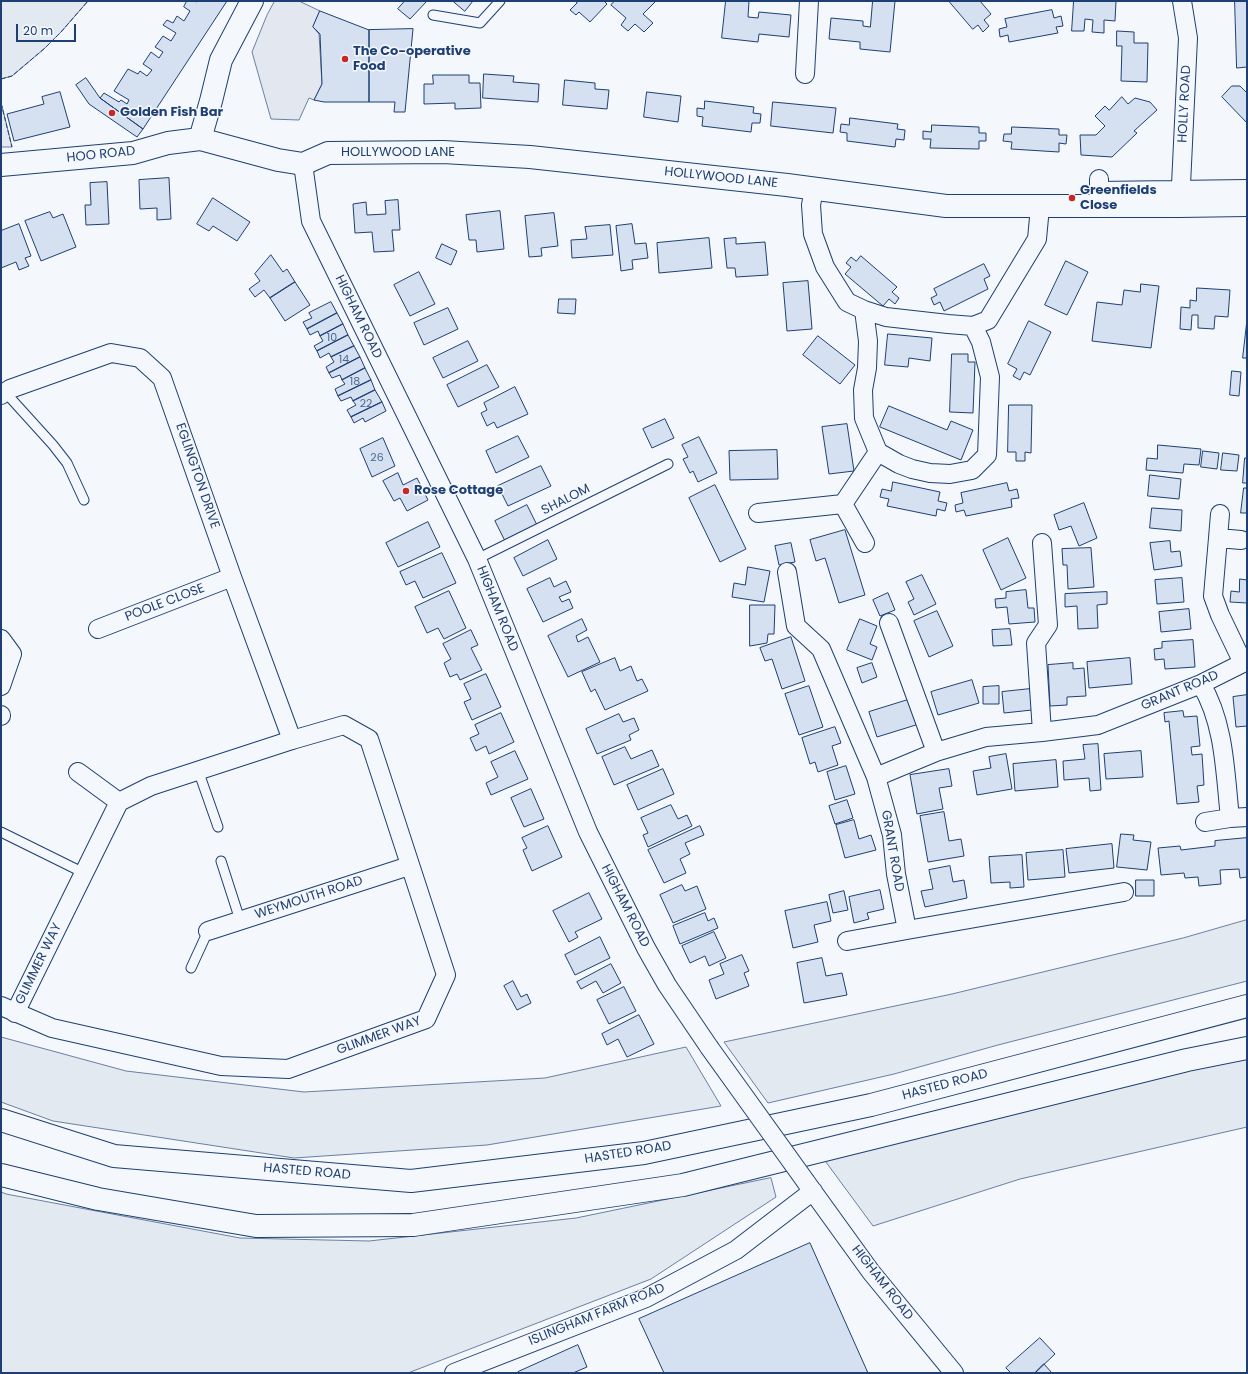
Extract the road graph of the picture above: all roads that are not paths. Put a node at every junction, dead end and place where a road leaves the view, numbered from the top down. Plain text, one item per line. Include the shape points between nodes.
1 (252, 1) edge
2 (500, 1) edge
3 (809, 1) edge
4 (1182, 1) edge
5 (433, 16) dead end
6 (805, 74) dead end
7 (200, 139) junction
8 (303, 164) junction
9 (1, 165) edge
10 (1099, 179) dead end
11 (814, 189) junction
12 (1247, 189) edge
13 (1180, 198) junction
14 (1247, 205) edge
15 (1040, 207) junction
16 (864, 310) junction
17 (973, 326) junction
18 (3, 393) edge
19 (878, 452) junction
20 (668, 464) dead end
21 (84, 500) dead end
22 (843, 504) junction
23 (758, 513) dead end
24 (1220, 514) dead end
25 (1218, 538) junction
26 (1241, 540) dead end
27 (1042, 542) dead end
28 (865, 543) dead end
29 (477, 559) junction
30 (787, 572) dead end
31 (232, 577) junction
32 (889, 624) dead end
33 (98, 629) dead end
34 (1, 639) edge
35 (1245, 662) edge
36 (1201, 684) junction
37 (1, 686) edge
38 (1042, 732) junction
39 (292, 740) junction
40 (936, 752) junction
41 (198, 770) junction
42 (78, 772) dead end
43 (876, 777) junction
44 (119, 802) junction
45 (1239, 818) edge
46 (1205, 822) dead end
47 (218, 827) dead end
48 (1, 832) edge
49 (221, 861) dead end
50 (409, 866) junction
51 (84, 873) junction
52 (1124, 892) dead end
53 (240, 920) junction
54 (208, 930) joint
55 (907, 930) junction
56 (847, 941) dead end
57 (191, 968) dead end
58 (1247, 1006) edge
59 (8, 1009) edge
60 (1247, 1048) edge
61 (1, 1120) edge
62 (1, 1175) edge
63 (810, 1186) junction
64 (454, 1373) edge
65 (954, 1373) edge

1 - 7 main road via 221,60
2 - 5 lane via 480,23
3 - 6 street
4 - 13 street, HOLLY ROAD via 1188,38
7 - 8 main road via 278,160
7 - 9 main road, HOO ROAD via 168,143 133,153
8 - 11 main road, HOLLYWOOD LANE via 328,153 443,152 530,156
8 - 29 street, HIGHAM ROAD via 311,221
10 - 13 street via 1099,192
11 - 15 main road, HOLLYWOOD LANE via 946,206
11 - 16 street via 811,205 813,234 825,267 847,302
12 - 13 street
13 - 14 main road, HOLLYWOOD LANE
13 - 15 main road, HOLLYWOOD LANE
15 - 17 street via 1037,239 988,320
16 - 17 street via 886,317
16 - 19 street via 868,341 863,390 864,418
17 - 19 street via 981,342 990,377 987,455 972,470 950,474 912,469
18 - 21 lane via 67,463
18 - 31 street, EGLINGTON DRIVE via 111,353 140,358 162,378
19 - 22 street
20 - 29 lane, SHALOM
22 - 23 street
22 - 28 street
24 - 25 street
25 - 26 street
25 - 35 street via 1213,596
27 - 38 street via 1048,625 1036,642
29 - 63 street, HIGHAM ROAD, bridge via 588,832 643,942 667,985 709,1047
30 - 43 street via 796,626 821,649
31 - 33 street, POOLE CLOSE
31 - 39 street, EGLINGTON DRIVE
32 - 40 street
34 - 37 street via 12,654
35 - 36 street, GRANT ROAD
36 - 38 street, GRANT ROAD via 1098,725
36 - 45 street via 1215,713
38 - 40 street, GRANT ROAD via 986,737
39 - 41 street, GLIMMER WAY
39 - 50 street, GLIMMER WAY via 344,725 369,739
40 - 43 street, GRANT ROAD
41 - 44 street, GLIMMER WAY via 151,786
41 - 47 lane
42 - 44 street
43 - 55 street, GRANT ROAD via 892,835 896,874
44 - 51 street, GLIMMER WAY
45 - 46 street
48 - 51 lane
49 - 53 lane
50 - 53 street, WEYMOUTH ROAD
50 - 59 street, GLIMMER WAY via 446,975 426,1019 288,1069 221,1066 52,1028
51 - 59 street, GLIMMER WAY
52 - 55 street
53 - 54 street, WEYMOUTH ROAD
54 - 57 lane
55 - 56 street
58 - 61 main road, HASTED ROAD via 871,1105 636,1154 411,1181 114,1156
60 - 62 main road via 1187,1060 683,1185 413,1225 256,1226 98,1199
63 - 64 street, ISLINGHAM FARM ROAD via 736,1250 646,1298
63 - 65 street, HIGHAM ROAD via 871,1272

